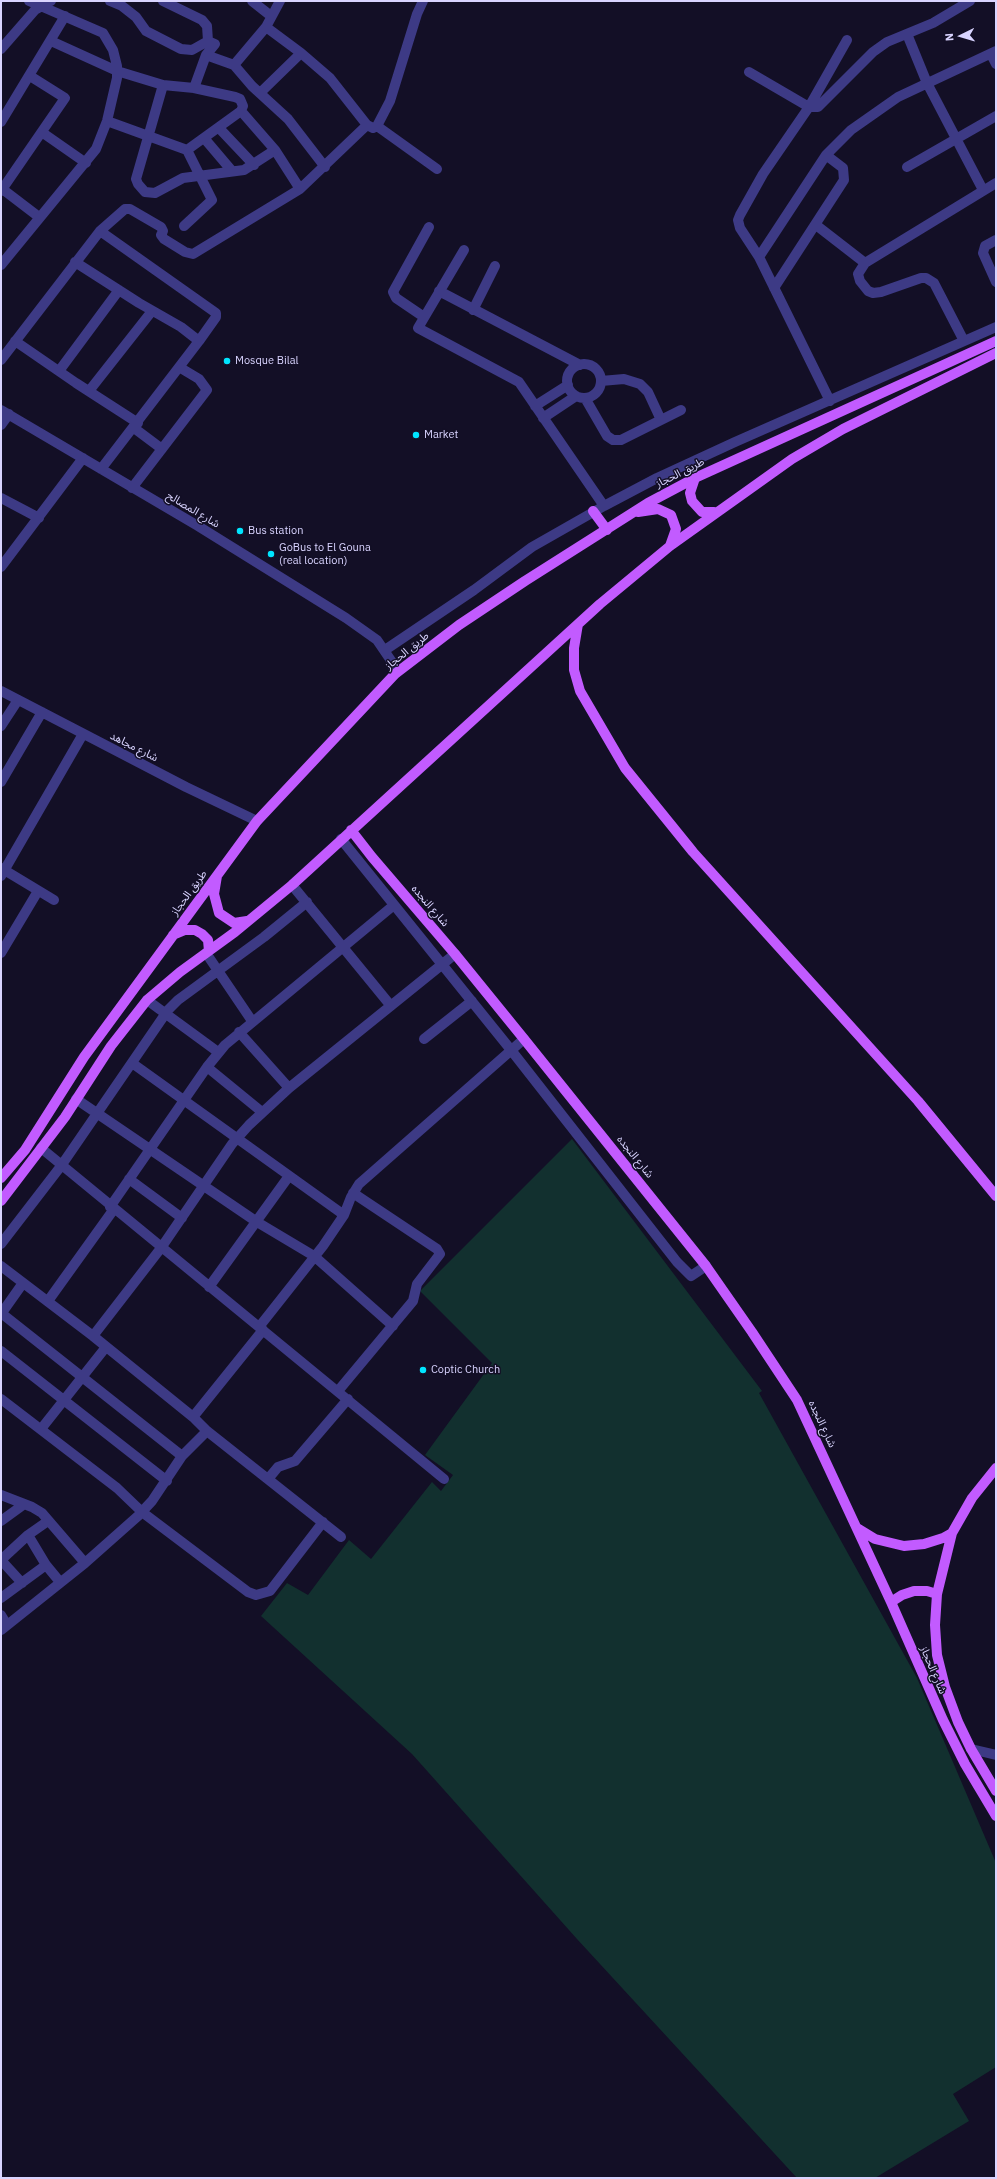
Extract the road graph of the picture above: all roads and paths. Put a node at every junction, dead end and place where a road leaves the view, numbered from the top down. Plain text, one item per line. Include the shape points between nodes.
1 (29, 1) edge
2 (110, 1) edge
3 (163, 1) edge
4 (252, 1) edge
5 (280, 1) edge
6 (424, 1) edge
7 (970, 1) edge
8 (47, 4) edge
9 (65, 16) junction
10 (271, 16) junction
11 (266, 27) junction
12 (907, 34) junction
13 (846, 40) dead end
14 (51, 41) junction
15 (208, 41) junction
16 (1, 49) edge
17 (993, 52) edge
18 (301, 53) junction
19 (206, 55) junction
20 (234, 64) junction
21 (996, 64) edge
22 (117, 71) junction
23 (749, 72) dead end
24 (30, 76) junction
25 (926, 83) junction
26 (163, 85) junction
27 (194, 88) junction
28 (256, 90) junction
29 (240, 99) junction
30 (809, 107) junction
31 (241, 112) junction
32 (996, 116) edge
33 (2, 120) edge
34 (107, 121) junction
35 (372, 125) junction
36 (219, 128) junction
37 (43, 132) junction
38 (148, 135) junction
39 (956, 137) junction
40 (204, 138) junction
41 (187, 150) junction
42 (275, 150) junction
43 (826, 155) junction
44 (86, 163) junction
45 (254, 165) junction
46 (325, 167) junction
47 (906, 167) dead end
48 (437, 169) dead end
49 (232, 171) junction
50 (200, 175) junction
51 (996, 183) edge
52 (1, 189) edge
53 (300, 189) junction
54 (983, 190) junction
55 (39, 217) junction
56 (816, 225) junction
57 (184, 226) dead end
58 (429, 227) dead end
59 (100, 231) junction
60 (996, 240) edge
61 (464, 250) dead end
62 (759, 257) junction
63 (75, 262) junction
64 (865, 263) junction
65 (1, 265) edge
66 (495, 266) dead end
67 (996, 282) edge
68 (774, 288) junction
69 (119, 290) junction
70 (439, 291) junction
71 (473, 310) junction
72 (152, 311) junction
73 (424, 317) junction
74 (996, 327) edge
75 (15, 341) junction
76 (199, 341) junction
77 (964, 341) junction
78 (996, 341) edge
79 (996, 353) edge
80 (1, 360) edge
81 (580, 365) junction
82 (179, 367) junction
83 (59, 371) junction
84 (600, 381) junction
85 (568, 385) junction
86 (89, 391) junction
87 (580, 397) junction
88 (830, 401) junction
89 (535, 406) junction
90 (681, 410) dead end
91 (5, 412) edge
92 (543, 418) junction
93 (661, 420) junction
94 (788, 420) junction
95 (1, 425) edge
96 (136, 426) junction
97 (795, 433) junction
98 (162, 449) junction
99 (83, 458) junction
100 (101, 469) junction
101 (695, 478) junction
102 (132, 488) junction
103 (1, 498) edge
104 (604, 506) junction
105 (593, 511) junction
106 (714, 512) junction
107 (631, 514) junction
108 (39, 518) junction
109 (607, 530) junction
110 (670, 546) junction
111 (3, 562) edge
112 (578, 624) junction
113 (385, 650) junction
114 (395, 674) junction
115 (1, 691) edge
116 (18, 700) junction
117 (42, 712) junction
118 (1, 726) edge
119 (83, 734) junction
120 (1, 782) edge
121 (257, 822) junction
122 (351, 830) junction
123 (341, 839) junction
124 (2, 871) edge
125 (218, 872) junction
126 (292, 884) junction
127 (38, 891) junction
128 (54, 900) dead end
129 (307, 902) junction
130 (394, 905) junction
131 (251, 920) junction
132 (172, 936) junction
133 (343, 946) junction
134 (208, 952) junction
135 (1, 953) edge
136 (455, 954) junction
137 (442, 964) junction
138 (218, 970) junction
139 (147, 1000) junction
140 (472, 1001) junction
141 (391, 1006) junction
142 (165, 1013) junction
143 (252, 1021) junction
144 (239, 1032) junction
145 (424, 1038) dead end
146 (524, 1039) junction
147 (511, 1050) junction
148 (218, 1052) junction
149 (132, 1063) junction
150 (207, 1067) junction
151 (289, 1088) junction
152 (76, 1099) junction
153 (184, 1100) junction
154 (262, 1112) junction
155 (96, 1114) junction
156 (237, 1138) junction
157 (41, 1148) junction
158 (149, 1150) junction
159 (61, 1166) junction
160 (289, 1176) junction
161 (1, 1178) edge
162 (129, 1180) junction
163 (204, 1186) junction
164 (353, 1193) junction
165 (996, 1196) edge
166 (1, 1201) edge
167 (112, 1208) junction
168 (344, 1215) junction
169 (182, 1218) junction
170 (257, 1222) junction
171 (1, 1244) edge
172 (161, 1248) junction
173 (314, 1256) junction
174 (1, 1266) edge
175 (706, 1266) junction
176 (23, 1283) junction
177 (209, 1288) junction
178 (48, 1301) junction
179 (1, 1313) edge
180 (393, 1326) junction
181 (261, 1329) junction
182 (92, 1336) junction
183 (106, 1347) junction
184 (1, 1351) edge
185 (82, 1377) junction
186 (338, 1391) junction
187 (1, 1399) edge
188 (348, 1399) junction
189 (64, 1400) junction
190 (193, 1417) junction
191 (41, 1429) junction
192 (207, 1431) junction
193 (182, 1456) junction
194 (996, 1468) edge
195 (268, 1479) junction
196 (444, 1479) dead end
197 (167, 1481) junction
198 (1, 1495) edge
199 (23, 1505) junction
200 (142, 1512) junction
201 (1, 1521) edge
202 (48, 1521) junction
203 (323, 1522) junction
204 (857, 1528) junction
205 (952, 1533) junction
206 (28, 1535) junction
207 (341, 1537) dead end
208 (1, 1560) edge
209 (84, 1563) junction
210 (46, 1565) junction
211 (60, 1582) junction
212 (22, 1583) junction
213 (937, 1594) junction
214 (1, 1598) edge
215 (891, 1602) junction
216 (1, 1615) edge
217 (4, 1628) edge
218 (971, 1749) junction
219 (996, 1755) edge
220 (996, 1791) edge
221 (996, 1816) edge

1 - 8 street
2 - 15 street via 122,6 136,17 146,32 182,49 192,50
3 - 15 street via 202,20 207,26
4 - 10 street
5 - 10 street
6 - 35 street via 417,14 390,100
7 - 12 street via 933,23
8 - 9 street
8 - 16 street via 35,10
9 - 14 street
9 - 22 street via 103,33 111,44
10 - 11 street
11 - 18 street
11 - 20 street
12 - 25 street
12 - 30 street via 887,42 874,52 823,104 814,108
13 - 30 street
14 - 22 street
14 - 24 street
15 - 19 street via 215,44
17 - 21 street
17 - 25 street
18 - 28 street
18 - 35 street via 330,78
19 - 20 street
19 - 27 street
20 - 28 street
22 - 26 street
22 - 34 street
23 - 30 street
24 - 33 street
24 - 37 street via 66,98
25 - 39 street
25 - 43 street via 898,97 851,130
26 - 27 street
26 - 38 street
27 - 29 street
28 - 29 street
28 - 46 street via 288,119
29 - 31 street via 243,106
30 - 62 street via 763,174 738,220 740,228
31 - 36 street
31 - 42 street
32 - 39 street
34 - 38 street
34 - 44 street via 98,148
35 - 46 street
35 - 48 street
36 - 40 street
36 - 45 street
37 - 44 street
37 - 52 street
38 - 41 street
38 - 50 street via 136,179 145,192 155,193 179,179
39 - 47 street
39 - 54 street
40 - 41 street
40 - 49 street
41 - 50 street
42 - 45 street
42 - 53 street
43 - 56 street via 843,168 845,175
43 - 62 street
44 - 55 street
45 - 49 street via 244,170
46 - 53 street
49 - 50 street
50 - 57 street via 212,200
51 - 54 street
52 - 55 street
53 - 59 street via 193,254 164,239 161,227 130,209 121,212
54 - 64 street
55 - 65 street
56 - 64 street
56 - 68 street
58 - 73 street via 392,292 396,298
59 - 63 street
59 - 76 street via 216,312 216,317
60 - 67 street via 985,246 983,253
61 - 70 street
62 - 68 street
63 - 69 street
63 - 75 street
64 - 77 street via 858,274 860,281 873,293 920,278 934,283
66 - 71 street
68 - 88 street
69 - 72 street
69 - 83 street
70 - 71 street
70 - 73 street
71 - 81 street
72 - 76 street via 181,327
72 - 86 street
73 - 89 street via 418,328 518,382
74 - 77 street
75 - 80 street
75 - 83 street
76 - 82 street
77 - 88 street
78 - 97 main road, طريق الحجاز
79 - 106 main road via 843,429 792,459
81 - 84 street via 592,367 598,373
81 - 85 street via 570,373
82 - 96 street
82 - 98 street via 199,379 207,390
83 - 86 street
84 - 87 street via 596,393
84 - 93 street via 624,379 640,384 648,392
85 - 87 street
85 - 89 street
86 - 96 street
87 - 92 street
87 - 93 street via 607,436 613,440 620,440
88 - 94 street
89 - 92 street
90 - 93 street
91 - 95 street
91 - 99 street, شارع المصالح
92 - 104 street
94 - 97 street
94 - 104 street via 657,478
96 - 98 street
96 - 100 street
97 - 101 main road, طريق الحجاز
98 - 102 street
99 - 100 street, شارع المصالح
99 - 108 street
100 - 102 street, شارع المصالح
101 - 106 main road via 690,493 692,501 702,512
101 - 107 main road, طريق الحجاز
102 - 113 street, شارع المصالح via 346,618 377,640
103 - 108 street
104 - 105 street
105 - 109 main road
105 - 113 street via 532,547
106 - 110 main road
107 - 109 main road, طريق الحجاز
107 - 110 main road via 658,509 671,515 676,529
108 - 111 street
109 - 114 main road, طريق الحجاز via 459,625
110 - 112 main road
112 - 122 main road
112 - 165 main road via 574,670 580,691 626,768 693,852 918,1102
113 - 114 street, شارع المصالح
114 - 121 main road, طريق الحجاز
115 - 116 street, شارع مجاهد
116 - 117 street, شارع مجاهد
116 - 118 street
117 - 119 street, شارع مجاهد
117 - 120 street
119 - 121 street, شارع مجاهد
119 - 124 street
121 - 125 main road, طريق الحجاز
122 - 123 main road
122 - 136 main road, شارع النجده
123 - 126 main road
123 - 130 street
124 - 127 street
125 - 131 main road via 214,894 219,913 234,923
125 - 132 main road, طريق الحجاز
126 - 129 street
126 - 131 main road
127 - 128 street
127 - 135 street
129 - 133 street
129 - 138 street via 264,938
130 - 133 street
130 - 137 street
131 - 134 main road
132 - 134 main road via 185,930 195,930 208,940
132 - 161 main road, طريق الحجاز via 84,1058 25,1150
133 - 141 street
133 - 143 street
134 - 138 street
134 - 139 main road
136 - 137 street
136 - 146 main road, شارع النجده
137 - 140 street
137 - 141 street
138 - 142 street
138 - 143 street
139 - 142 street
139 - 152 main road via 111,1046
140 - 145 street
140 - 147 street
141 - 151 street
142 - 148 street
142 - 149 street
143 - 144 street
144 - 148 street
144 - 151 street
146 - 147 street
146 - 175 main road, شارع النجده
147 - 164 street via 363,1180
147 - 175 street via 677,1262 692,1276
148 - 150 street
149 - 153 street
149 - 155 street
150 - 153 street
150 - 154 street
151 - 154 street
152 - 155 street
152 - 157 main road
153 - 156 street
153 - 158 street
154 - 156 street
155 - 158 street
155 - 159 street
156 - 160 street
156 - 163 street
157 - 159 street
157 - 166 main road
158 - 162 street
158 - 163 street
159 - 167 street
159 - 171 street
160 - 168 street
160 - 170 street
162 - 167 street
162 - 169 street
163 - 169 street
163 - 170 street
164 - 168 street
164 - 180 street via 440,1253 417,1284 414,1300
167 - 172 street
167 - 178 street
168 - 173 street
169 - 172 street
170 - 173 street
170 - 177 street
172 - 177 street
172 - 182 street
173 - 180 street
173 - 181 street
174 - 176 street
175 - 204 main road, شارع النجده via 797,1400
176 - 178 street
176 - 179 street
177 - 181 street
178 - 182 street
179 - 185 street
180 - 186 street
181 - 186 street
181 - 190 street
182 - 183 street
183 - 185 street
183 - 190 street
184 - 189 street
185 - 189 street
185 - 193 street
186 - 188 street
187 - 191 street
188 - 195 street via 295,1461 278,1467
188 - 196 street
189 - 191 street
189 - 197 street
190 - 192 street
191 - 200 street via 117,1488
192 - 193 street
192 - 195 street
193 - 197 street
194 - 205 main road, شارع الحجاز via 972,1498
195 - 203 street
197 - 200 street
198 - 199 street
199 - 201 street
199 - 202 street via 37,1510
200 - 203 street via 256,1596 270,1591
200 - 209 street
202 - 206 street
202 - 209 street
203 - 207 street
204 - 205 main road via 875,1539 904,1546 933,1542
204 - 215 main road, شارع الحجاز
205 - 213 main road, شارع الحجاز
206 - 208 street
206 - 210 street
208 - 212 street
209 - 211 street
210 - 211 street
210 - 212 street
211 - 217 street
212 - 214 street
213 - 215 main road via 914,1591
213 - 218 main road, شارع الحجاز via 937,1655 944,1687
215 - 221 main road, شارع الحجاز via 943,1720 965,1764
216 - 217 street
218 - 219 street
218 - 220 main road, شارع الحجاز

